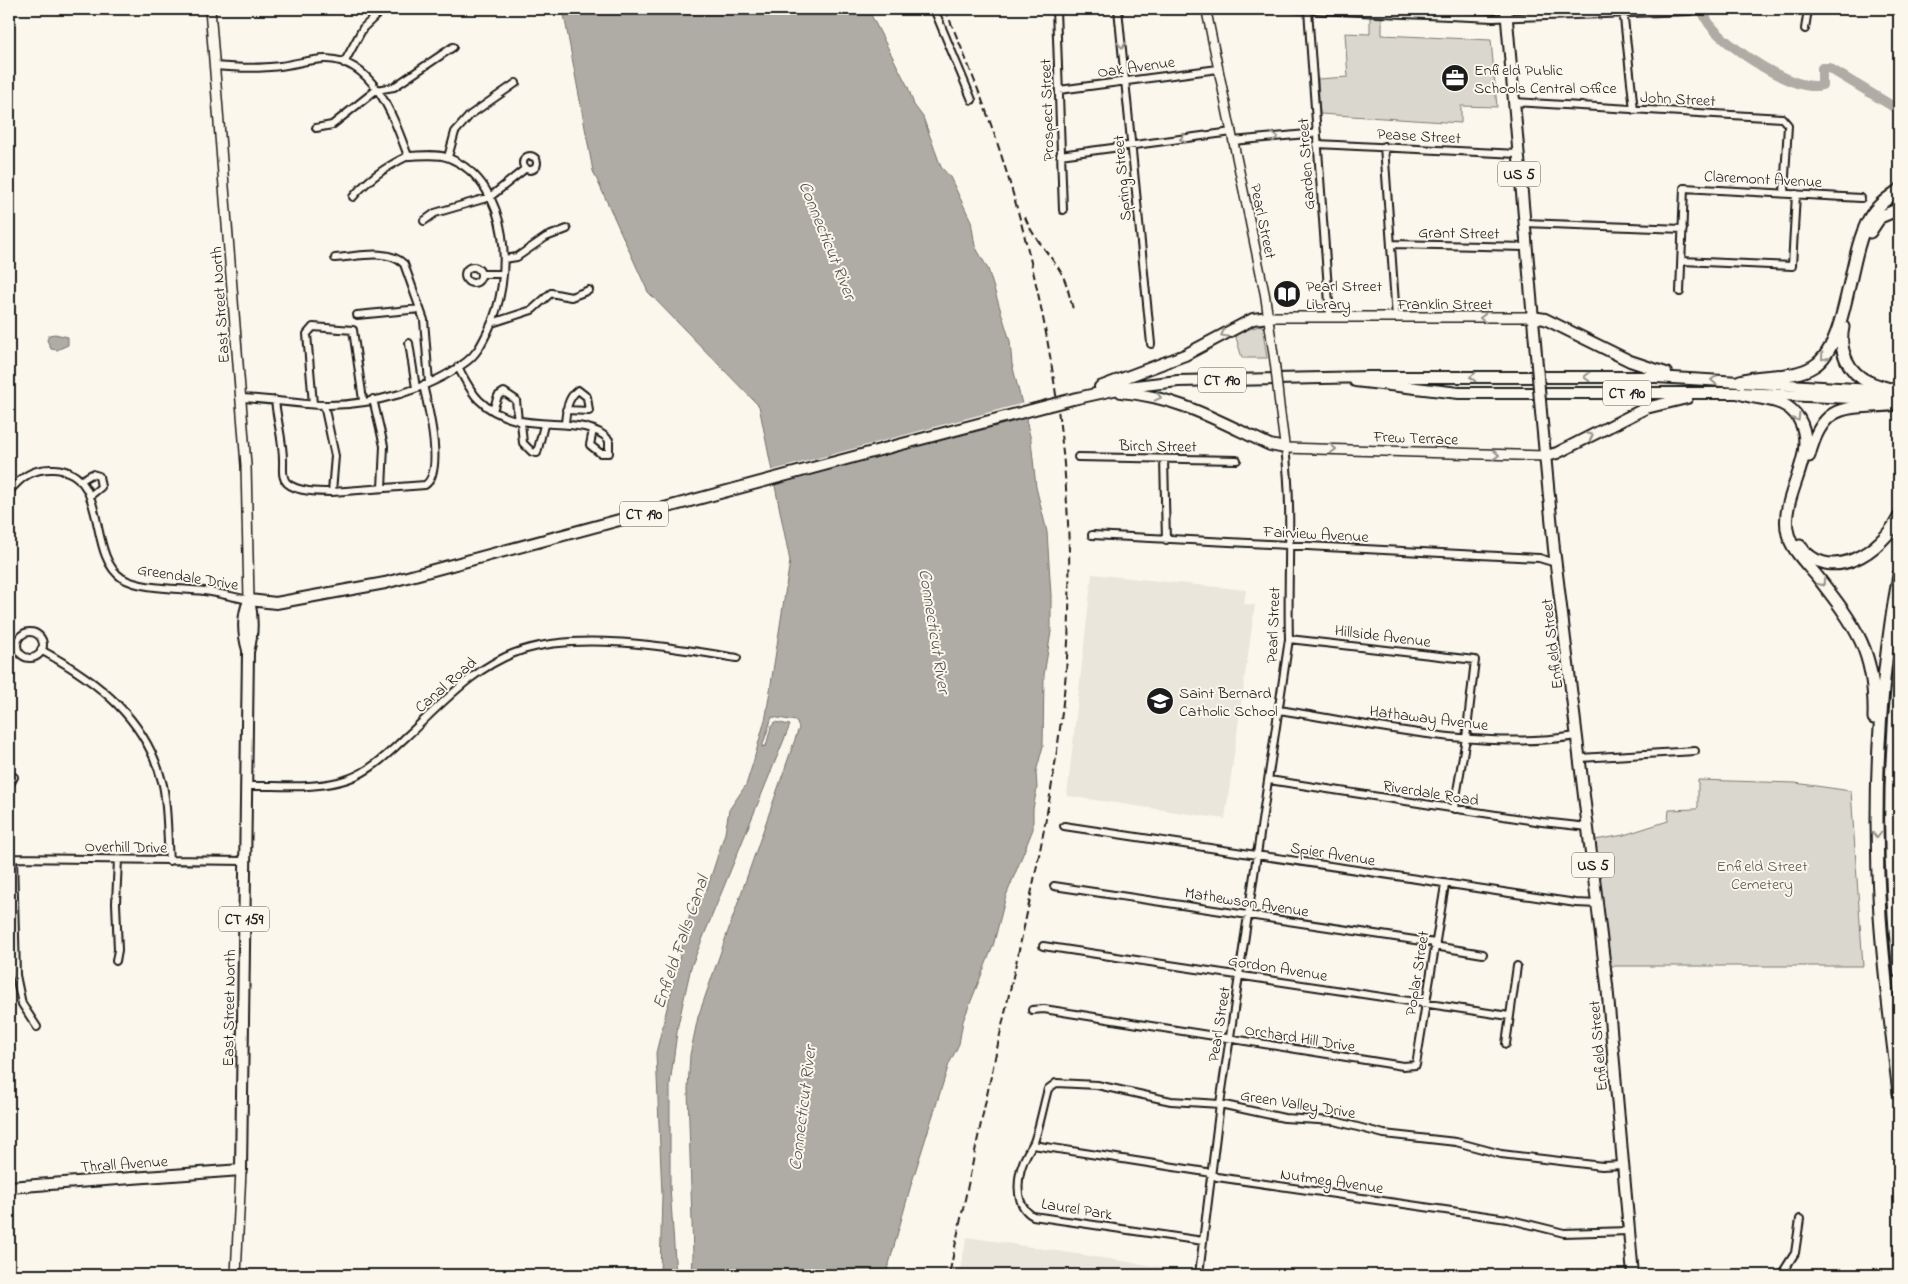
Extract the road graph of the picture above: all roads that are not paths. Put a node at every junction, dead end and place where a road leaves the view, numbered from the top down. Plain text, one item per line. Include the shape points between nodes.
1 (210, 9) edge
2 (383, 9) edge
3 (934, 9) edge
4 (1056, 9) edge
5 (1118, 9) edge
6 (1206, 9) edge
7 (1215, 9) edge
8 (1294, 9) edge
9 (1808, 9) edge
10 (1308, 10) edge
11 (1368, 11) edge
12 (1623, 11) edge
13 (1690, 11) dead end
14 (1506, 13) edge
15 (1805, 28) dead end
16 (453, 47) dead end
17 (344, 63) junction
18 (215, 66) junction
19 (1218, 69) junction
20 (1125, 82) junction
21 (516, 83) dead end
22 (376, 90) junction
23 (1059, 90) junction
24 (972, 100) dead end
25 (1513, 102) junction
26 (1634, 110) junction
27 (316, 128) dead end
28 (1317, 133) junction
29 (1232, 136) junction
30 (1317, 144) junction
31 (1132, 146) junction
32 (1384, 146) junction
33 (1518, 154) junction
34 (408, 156) junction
35 (1060, 156) junction
36 (448, 157) junction
37 (526, 168) dead end
38 (1899, 190) edge
39 (1784, 193) junction
40 (1796, 194) junction
41 (353, 197) dead end
42 (490, 197) junction
43 (1861, 198) dead end
44 (1899, 209) edge
45 (1063, 210) dead end
46 (424, 221) dead end
47 (1524, 223) junction
48 (567, 229) dead end
49 (1683, 229) junction
50 (1392, 244) junction
51 (1526, 247) junction
52 (335, 258) dead end
53 (504, 259) junction
54 (1682, 261) junction
55 (481, 274) dead end
56 (502, 274) junction
57 (589, 290) dead end
58 (1680, 292) dead end
59 (420, 309) junction
60 (356, 315) dead end
61 (1269, 317) junction
62 (1330, 317) junction
63 (1532, 317) junction
64 (1396, 318) junction
65 (492, 323) junction
66 (409, 343) dead end
67 (1151, 344) dead end
68 (458, 367) junction
69 (1334, 378) junction
70 (1688, 378) junction
71 (426, 384) junction
72 (1739, 387) junction
73 (416, 388) junction
74 (1110, 390) junction
75 (1899, 392) edge
76 (1708, 393) junction
77 (241, 398) junction
78 (1075, 398) junction
79 (373, 399) junction
80 (275, 400) junction
81 (363, 400) junction
82 (1899, 402) edge
83 (313, 404) junction
84 (324, 405) junction
85 (493, 410) junction
86 (566, 410) dead end
87 (520, 421) junction
88 (565, 424) junction
89 (544, 425) junction
90 (593, 430) dead end
91 (1285, 448) junction
92 (1546, 456) junction
93 (1078, 457) dead end
94 (1164, 458) junction
95 (1237, 460) dead end
96 (80, 481) junction
97 (382, 488) junction
98 (9, 492) edge
99 (332, 492) junction
100 (90, 496) junction
101 (1899, 517) edge
102 (1092, 535) dead end
103 (1166, 540) junction
104 (1289, 546) junction
105 (1555, 550) junction
106 (1539, 558) junction
107 (1556, 563) junction
108 (1899, 575) edge
109 (249, 600) junction
110 (1289, 639) junction
111 (42, 650) junction
112 (737, 658) dead end
113 (1899, 669) edge
114 (1279, 710) junction
115 (1899, 726) edge
116 (1577, 736) junction
117 (1466, 738) junction
118 (1894, 738) junction
119 (1695, 752) dead end
120 (1580, 758) junction
121 (14, 777) dead end
122 (1269, 780) junction
123 (9, 786) edge
124 (246, 786) junction
125 (1878, 786) junction
126 (1454, 809) junction
127 (1064, 826) dead end
128 (1588, 827) junction
129 (11, 856) edge
130 (1258, 856) junction
131 (118, 860) junction
132 (169, 861) junction
133 (245, 861) junction
134 (1444, 885) junction
135 (1054, 886) dead end
136 (1598, 904) junction
137 (1248, 916) junction
138 (1435, 945) junction
139 (1042, 946) dead end
140 (12, 953) edge
141 (1483, 954) dead end
142 (116, 961) dead end
143 (1517, 966) dead end
144 (1899, 972) edge
145 (1239, 975) junction
146 (1425, 1003) junction
147 (1032, 1010) dead end
148 (1509, 1016) junction
149 (37, 1027) dead end
150 (1229, 1040) junction
151 (1506, 1044) dead end
152 (1416, 1065) joint
153 (1056, 1083) joint
154 (1899, 1093) edge
155 (1220, 1104) junction
156 (1033, 1145) junction
157 (1623, 1165) junction
158 (241, 1170) junction
159 (1211, 1173) junction
160 (9, 1187) edge
161 (1800, 1219) dead end
162 (1629, 1231) junction
163 (1203, 1241) junction
164 (1199, 1274) dead end
165 (236, 1275) edge
166 (1632, 1275) edge
167 (1782, 1275) edge

1 - 18 main road, East Street North / CT 159
2 - 17 street via 364,28
3 - 24 street
4 - 23 street, Prospect Street
5 -> 20 street, Spring Street
6 - 7 street
6 - 19 street, Pearl Street
8 - 10 street
9 - 15 street
10 - 11 street
10 - 28 street, Garden Street
11 - 14 street
12 - 13 street
12 - 14 street
12 - 26 street
14 - 25 main road, Enfield Street / US 5
16 - 22 street via 394,87
17 - 18 street via 328,59 242,69
17 - 22 street via 365,74
18 - 77 main road, East Street North / CT 159
19 - 20 street, Oak Avenue
19 - 29 street, Pearl Street
20 - 23 street, Oak Avenue
20 - 31 street, Spring Street
21 - 36 street via 470,115 455,132
22 - 27 street via 332,125
22 - 34 street via 389,110
23 - 35 street, Prospect Street
25 - 26 street, John Street
25 - 33 main road, Enfield Street / US 5
26 - 39 street, John Street via 1782,118 1788,125
29 -> 28 street
28 - 30 street, Garden Street
29 -> 31 street
29 - 61 street, Pearl Street
30 - 32 street, Pease Street
30 - 62 street, Garden Street
31 - 35 street
31 - 67 street, Spring Street
32 - 33 street, Pease Street
32 - 50 street
33 - 47 main road, Enfield Street / US 5
34 - 36 street
34 - 41 street via 362,186
35 - 45 street, Prospect Street
36 - 42 street via 474,175
37 - 42 street
38 -> 72 highway via 1882,203 1868,222 1834,339 1823,359 1814,367 1800,372
39 - 40 street, Claremont Avenue
39 - 49 street, Claremont Avenue via 1684,188
40 - 43 street, Claremont Avenue
40 - 54 street via 1792,266
42 - 46 street via 435,213
42 - 53 street via 499,219
44 - 75 highway via 1883,215 1871,229 1842,342 1846,360 1857,375
47 - 49 street
47 - 51 main road, Enfield Street / US 5
48 - 53 street via 546,237 517,257
49 - 54 street
50 - 51 street, Grant Street
50 - 64 street
51 - 63 main road, Enfield Street / US 5
52 - 59 street via 387,255 399,258
53 - 56 street
54 - 58 street
55 - 56 street
56 - 65 street
57 - 65 street via 571,297 552,293 532,310
59 - 60 street
59 - 71 street via 425,330
61 - 62 main road, Franklin Street
61 -> 78 main road via 1253,319 1185,355
61 - 91 street, Pearl Street, bridge
62 - 64 main road, Franklin Street
63 -> 64 main road, Franklin Street
63 - 70 main road via 1545,319 1648,368
63 - 92 main road, Enfield Street / US 5, bridge
65 - 68 street via 477,351
66 - 73 street
68 - 71 street
68 - 85 street via 479,400
70 -> 69 main road, CT 190
69 - 74 main road, CT 190 via 1195,380
69 - 76 main road, CT 190 via 1459,393
72 -> 70 main road, CT 190
71 - 73 street
71 - 97 street via 434,444 431,481 425,485
72 - 75 main road, CT 190
72 - 76 main road, CT 190
72 - 82 main road, CT 190
72 -> 125 highway via 1782,403 1794,412 1802,427 1804,448 1788,512 1788,533 1797,551 1852,622 1867,653 1873,683 1872,767
73 - 79 street
74 - 78 main road, CT 190
74 -> 91 main road via 1174,401 1270,445
92 -> 76 main road via 1646,408
77 - 80 street
77 - 109 main road, East Street North / CT 159
78 - 109 main road, CT 190, bridge via 385,584 276,604
79 - 81 street
79 - 97 street via 384,446
80 - 83 street
80 - 99 street via 284,479 291,486
81 - 83 street via 353,330 313,327 308,334
81 - 84 street
82 - 101 highway via 1848,408 1823,423 1812,444 1793,525 1798,542 1808,554 1821,561 1839,563 1854,560 1875,548 1890,533
83 - 84 street
84 - 99 street via 335,456
85 - 87 street
85 - 87 street via 498,396 504,392 516,400
86 - 88 street
87 - 89 street
87 - 89 street via 523,443 532,452 538,453 541,447
88 - 89 street
88 - 90 street
91 -> 92 main road, Frew Terrace
91 - 104 street, Pearl Street via 1290,502
92 - 105 main road, Enfield Street / US 5
93 - 94 street, Birch Street
94 - 95 street, Birch Street
94 - 103 street
96 - 98 street, Greendale Drive via 58,469 44,469 30,472
96 - 100 street, Greendale Drive
96 - 100 street via 92,474 99,476 101,487
97 - 99 street
100 - 109 street, Greendale Drive via 104,548 112,567 121,577 141,584
102 - 103 street, Fairview Avenue
103 - 104 street, Fairview Avenue
104 - 106 street, Fairview Avenue
104 - 110 street, Pearl Street
105 - 106 street, Fairview Avenue
105 - 107 main road, Enfield Street / US 5
106 - 107 street, Fairview Avenue
107 - 116 main road, Enfield Street / US 5
108 - 125 highway via 1885,673
109 - 124 main road, East Street North / CT 159 via 252,637 248,652
110 - 114 street, Pearl Street
110 - 117 street, Hillside Avenue via 1474,660
111 - 111 street via 40,638 34,632 25,633 18,639 17,647 25,656 32,657
111 - 132 street via 90,678 111,696 144,739 163,786
112 - 124 street, Canal Road via 601,642 555,642 534,647 480,670 380,762 359,774 325,784
113 - 118 highway
114 - 117 street, Hathaway Avenue
114 - 122 street, Pearl Street
115 - 118 highway
116 - 117 street, Hathaway Avenue via 1539,740
116 - 120 main road, Enfield Street / US 5
117 - 126 street
118 - 144 highway via 1891,861
119 - 120 street
120 - 128 main road, Enfield Street / US 5
121 - 123 street
122 - 126 street, Riverdale Road
122 - 130 street, Pearl Street
124 - 133 main road, East Street North / CT 159
125 -> 154 highway via 1880,918
126 - 128 street, Riverdale Road
127 - 130 street, Spier Avenue
128 - 136 main road, Enfield Street / US 5
129 - 131 street, Overhill Drive
129 - 140 street
130 - 134 street, Spier Avenue
130 - 137 street, Pearl Street
131 - 132 street, Overhill Drive
131 - 142 street
132 - 133 street, Overhill Drive
133 - 158 main road, East Street North / CT 159
134 - 136 street, Spier Avenue
134 - 138 street, Poplar Street
135 - 137 street, Mathewson Avenue
136 - 157 main road, Enfield Street / US 5
137 - 138 street, Mathewson Avenue
137 - 145 street, Pearl Street
138 - 141 street, Mathewson Avenue
138 - 146 street, Poplar Street
139 - 145 street, Gordon Avenue
140 - 149 street via 18,993
143 - 148 street
145 - 146 street, Gordon Avenue
145 - 150 street, Pearl Street
146 - 148 street, Gordon Avenue
146 - 152 street, Poplar Street
147 - 150 street, Orchard Hill Drive via 1044,1009
148 - 151 street
150 - 152 street, Orchard Hill Drive via 1403,1066
150 - 155 street, Pearl Street
153 - 155 street, Green Valley Drive via 1097,1085 1172,1101
153 - 156 street, Laurel Park via 1048,1089
155 - 157 street, Green Valley Drive via 1284,1118 1335,1121 1397,1137 1456,1142 1501,1154 1602,1166
155 - 159 street, Pearl Street
156 - 159 street, Nutmeg Avenue
156 - 163 street, Laurel Park via 1027,1152 1020,1179 1019,1201 1024,1211 1033,1216
157 - 162 main road, Enfield Street / US 5
158 - 160 main road, Thrall Avenue
158 - 165 main road, East Street North / CT 159
159 - 162 street, Nutmeg Avenue via 1217,1177 1507,1219 1564,1233
159 - 163 street, Pearl Street
161 - 167 street via 1795,1253
162 - 166 main road, Enfield Street / US 5
163 - 164 street, Pearl Street

